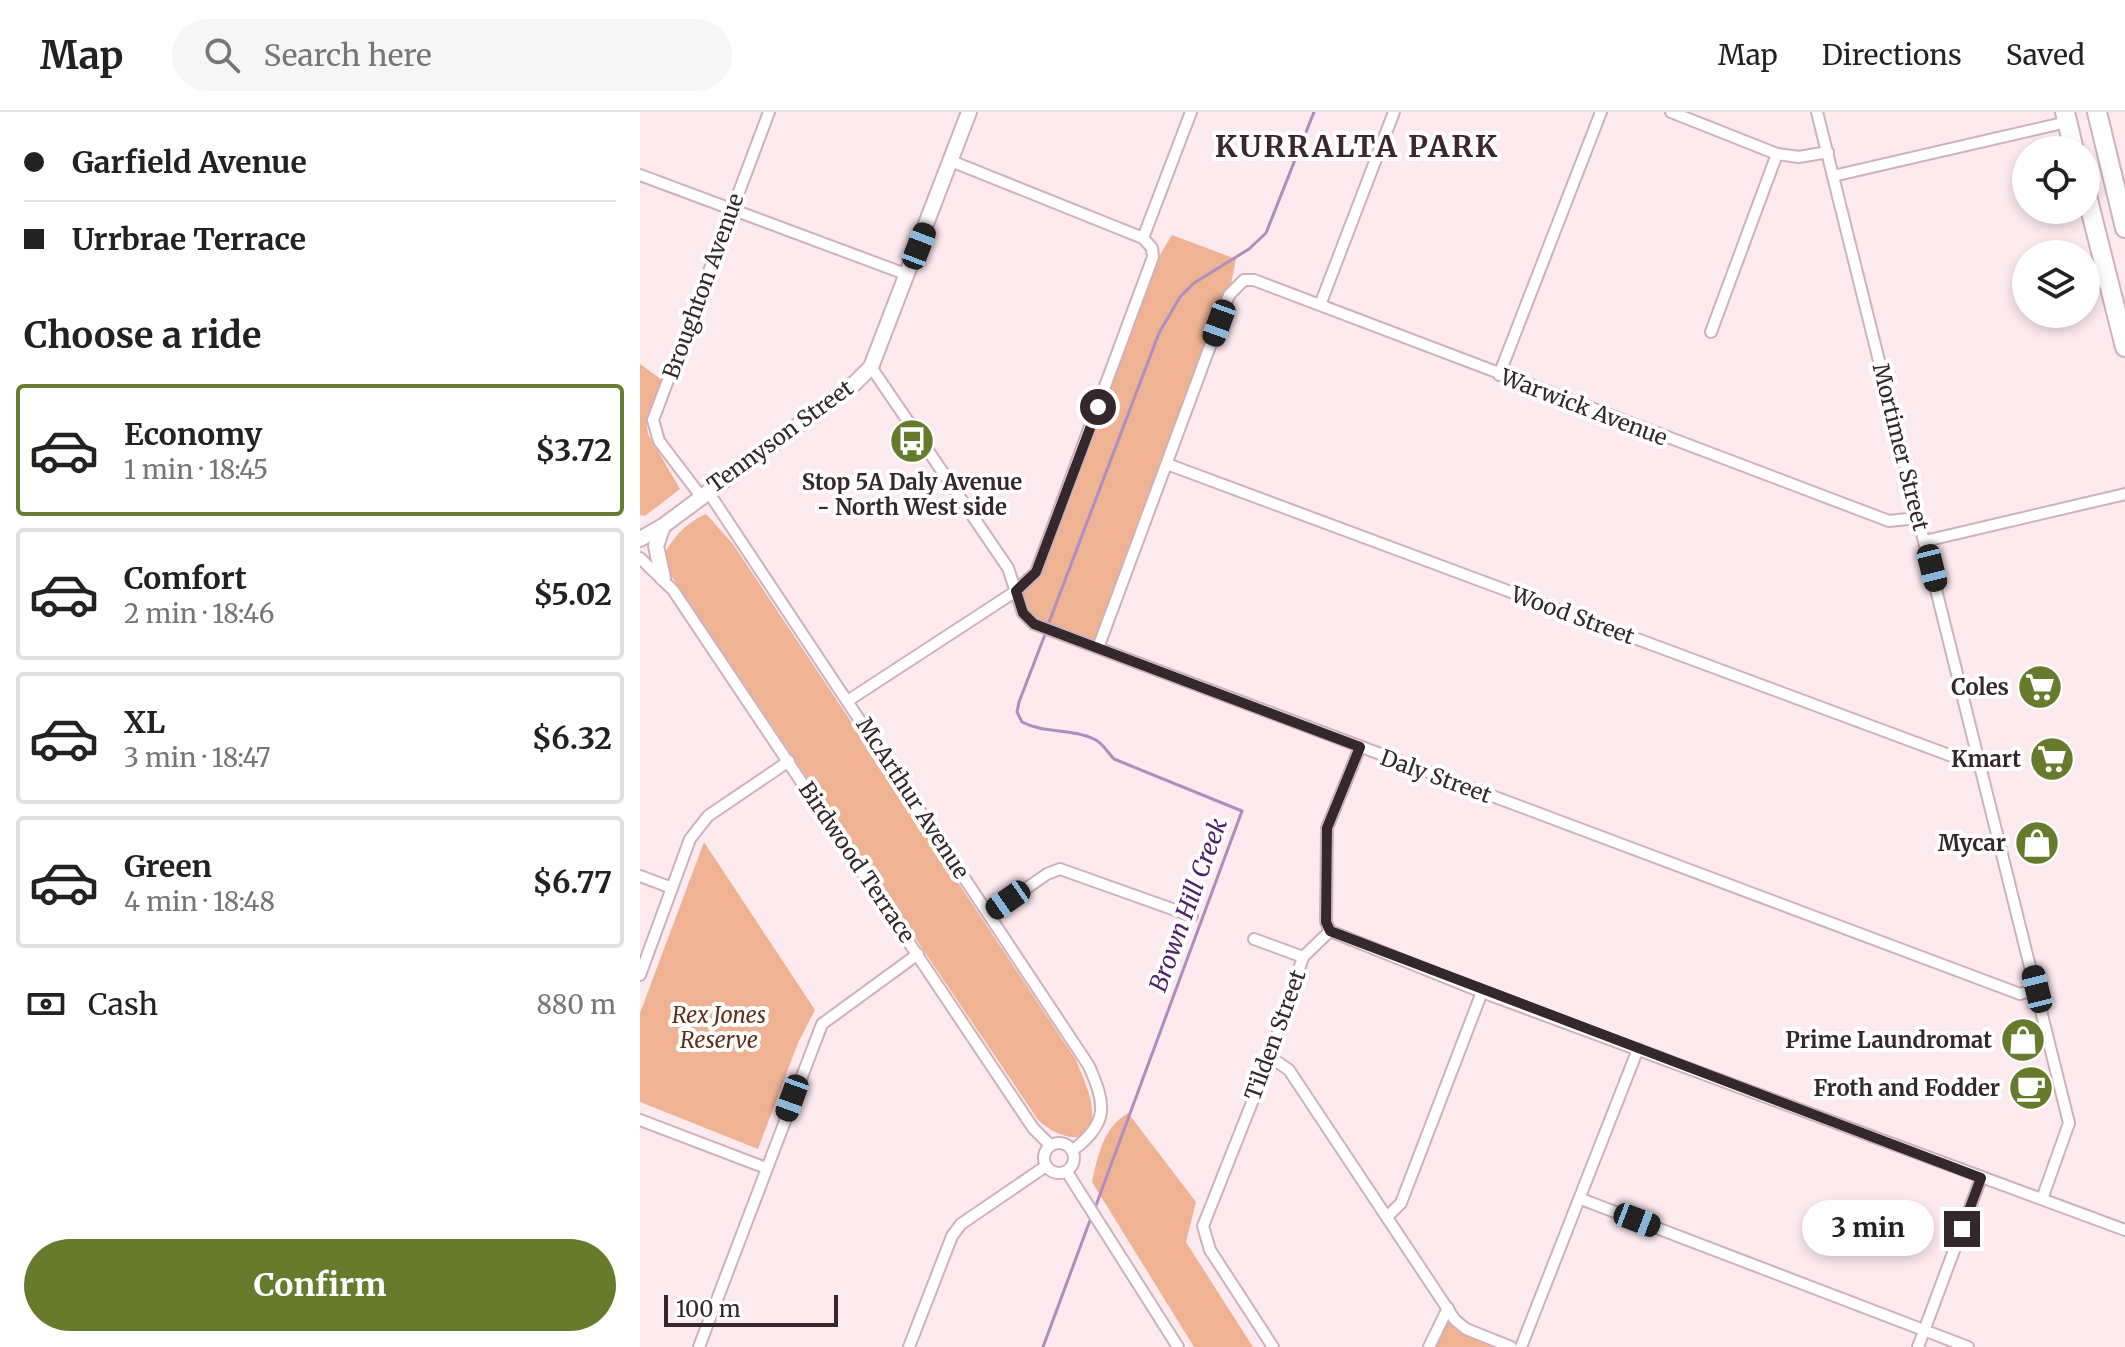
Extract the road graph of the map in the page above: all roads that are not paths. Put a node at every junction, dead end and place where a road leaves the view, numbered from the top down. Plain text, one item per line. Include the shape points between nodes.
1 (769, 112) edge
2 (969, 112) edge
3 (1191, 112) edge
4 (1394, 112) edge
5 (1601, 112) edge
6 (1671, 112) edge
7 (1817, 112) edge
8 (2097, 112) edge
9 (2066, 117) edge
10 (1828, 152) junction
11 (1777, 154) junction
12 (951, 161) junction
13 (2110, 164) junction
14 (640, 175) edge
15 (1833, 176) junction
16 (2100, 194) edge
17 (732, 207) junction
18 (2123, 221) edge
19 (2094, 224) edge
20 (2096, 231) junction
21 (1143, 238) junction
22 (908, 275) junction
23 (1320, 305) junction
24 (1711, 332) dead end
25 (2125, 347) edge
26 (871, 367) junction
27 (1499, 375) junction
28 (1167, 464) junction
29 (704, 492) junction
30 (2125, 494) edge
31 (1917, 518) junction
32 (663, 526) junction
33 (640, 529) edge
34 (640, 539) edge
35 (1925, 541) junction
36 (640, 558) edge
37 (640, 567) edge
38 (663, 578) junction
39 (1016, 591) junction
40 (1098, 648) junction
41 (849, 700) junction
42 (1360, 747) junction
43 (1979, 759) junction
44 (789, 761) junction
45 (640, 876) edge
46 (672, 888) junction
47 (989, 914) junction
48 (1192, 916) dead end
49 (1330, 931) junction
50 (1254, 939) dead end
51 (918, 954) junction
52 (1303, 957) junction
53 (640, 975) edge
54 (2037, 989) junction
55 (1482, 992) junction
56 (1638, 1049) junction
57 (1270, 1057) junction
58 (640, 1120) edge
59 (1050, 1145) junction
60 (1073, 1150) junction
61 (1046, 1166) junction
62 (766, 1168) junction
63 (1067, 1172) junction
64 (1981, 1178) junction
65 (1581, 1199) junction
66 (2042, 1199) junction
67 (1388, 1216) junction
68 (2125, 1230) edge
69 (1448, 1308) junction
70 (1924, 1330) junction
71 (699, 1347) edge
72 (909, 1347) edge
73 (1178, 1347) edge
74 (1273, 1347) edge
75 (1429, 1347) edge
76 (1511, 1347) edge
77 (1521, 1347) edge
78 (1918, 1347) edge
79 (1968, 1347) edge

1 - 17 street, Broughton Avenue
2 - 12 street, Tennyson Street
3 - 21 street
4 - 23 street
5 - 27 street
6 - 11 street
7 - 10 street, Mortimer Street
8 - 13 highway
9 - 15 street
10 - 11 street
10 - 15 street, Mortimer Street
11 - 24 street
12 - 21 street
12 - 22 street, Tennyson Street
13 - 16 highway
13 - 18 highway
14 - 17 street
15 - 31 street, Mortimer Street
17 - 22 street
17 - 29 street, Broughton Avenue via 653,420 659,441
18 - 20 highway via 2113,210 2103,213
19 - 20 highway
20 - 25 highway
21 - 39 street via 1152,248 1150,271 1036,572
22 - 26 street, Tennyson Street
23 - 27 street, Warwick Avenue
23 - 28 street, Warwick Avenue via 1254,280 1236,284
26 - 29 street, Tennyson Street
26 - 39 street, Daly Street via 1008,568
27 - 31 street, Warwick Avenue via 1889,521
28 - 40 street
28 - 43 street, Wood Street via 1957,758
29 - 32 street, Tennyson Street
29 - 33 street, Tennyson Street
29 - 41 street, McArthur Avenue
30 - 35 street
31 - 35 street, Mortimer Street
32 - 34 street, Tennyson Street
32 - 38 street via 656,546
35 - 43 street, Mortimer Street
36 - 38 street, Birdwood Terrace
37 - 38 street, Birdwood Terrace
38 - 44 street, Birdwood Terrace
39 - 40 street, Daly Street via 1023,613 1034,624
39 - 41 street
40 - 42 street, Daly Street
41 - 47 street, McArthur Avenue
42 - 49 street via 1327,828
42 - 54 street, Daly Street via 2020,994
43 - 54 street, Mortimer Street
44 - 46 street via 708,816 690,839
44 - 51 street, Birdwood Terrace
45 - 46 street
46 - 53 street
47 - 48 street via 1060,869
47 - 60 street, McArthur Avenue via 1098,1086 1099,1124
49 - 52 street, Tilden Street
49 - 55 street
50 - 52 street
51 - 59 street, Birdwood Terrace via 1033,1128
51 - 62 street via 822,1024
52 - 57 street, Tilden Street
54 - 66 street, Mortimer Street via 2069,1123
55 - 56 street
55 - 67 street via 1401,1203
56 - 64 street
56 - 65 street
57 - 67 street via 1289,1070
57 - 74 street, Tilden Street via 1210,1203 1204,1238
58 - 62 street
59 - 60 street via 1060,1142
59 - 61 street
60 - 63 street via 1073,1166
61 - 63 street via 1053,1173
61 - 72 street via 961,1224
62 - 71 street
63 - 73 street
64 - 66 street
64 - 70 street
65 - 70 street
65 - 77 street
66 - 68 street
67 - 69 street
69 - 75 street
69 - 76 street via 1466,1329
70 - 78 street
70 - 79 street

